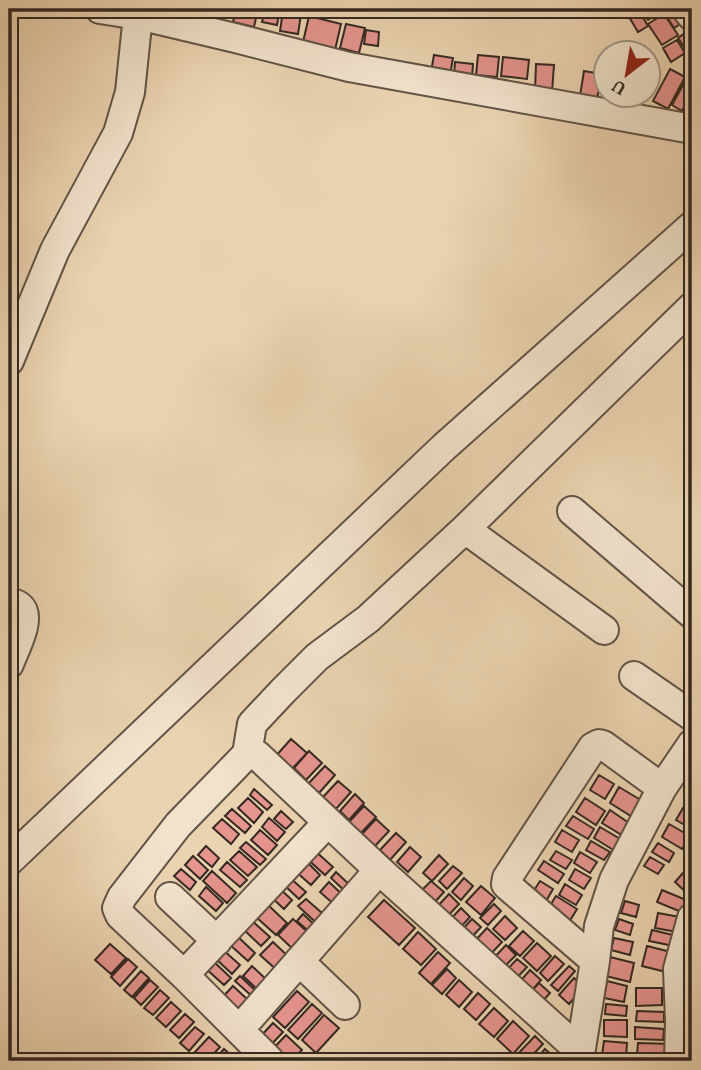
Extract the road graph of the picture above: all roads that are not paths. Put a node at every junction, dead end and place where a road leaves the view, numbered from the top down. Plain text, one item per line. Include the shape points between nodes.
1 (100, 9) edge
2 (686, 9) edge
3 (138, 12) edge
4 (692, 16) edge
5 (692, 129) edge
6 (692, 226) edge
7 (692, 307) edge
8 (9, 360) edge
9 (572, 511) dead end
10 (465, 530) junction
11 (9, 602) edge
12 (692, 614) edge
13 (604, 630) dead end
14 (9, 664) edge
15 (634, 676) dead end
16 (692, 716) edge
17 (692, 744) edge
18 (247, 754) junction
19 (662, 788) junction
20 (328, 822) junction
21 (9, 861) edge
22 (379, 870) junction
23 (170, 897) dead end
24 (691, 931) edge
25 (217, 940) junction
26 (299, 961) junction
27 (595, 961) junction
28 (184, 975) junction
29 (345, 1005) dead end
30 (686, 1024) edge
31 (239, 1030) junction
32 (580, 1056) edge
33 (270, 1061) edge
34 (679, 1061) edge

1 - 3 street
2 - 4 street
3 - 5 street via 349,67
3 - 8 street via 130,92 118,134 55,250
6 - 21 street via 444,447
7 - 10 street
9 - 12 street
10 - 13 street
10 - 18 street via 283,691 252,724
11 - 14 street via 25,614
15 - 16 street
17 - 19 street
18 - 20 street via 257,755
18 - 28 street via 178,825 117,908
19 - 27 street via 614,880 599,926
19 - 27 street via 598,744 507,878 509,887
20 - 22 street
20 - 25 street
22 - 26 street
22 - 32 street
23 - 25 street
24 - 30 street via 678,969
25 - 28 street
26 - 29 street
26 - 31 street
27 - 32 street
28 - 31 street
30 - 34 street
31 - 33 street

